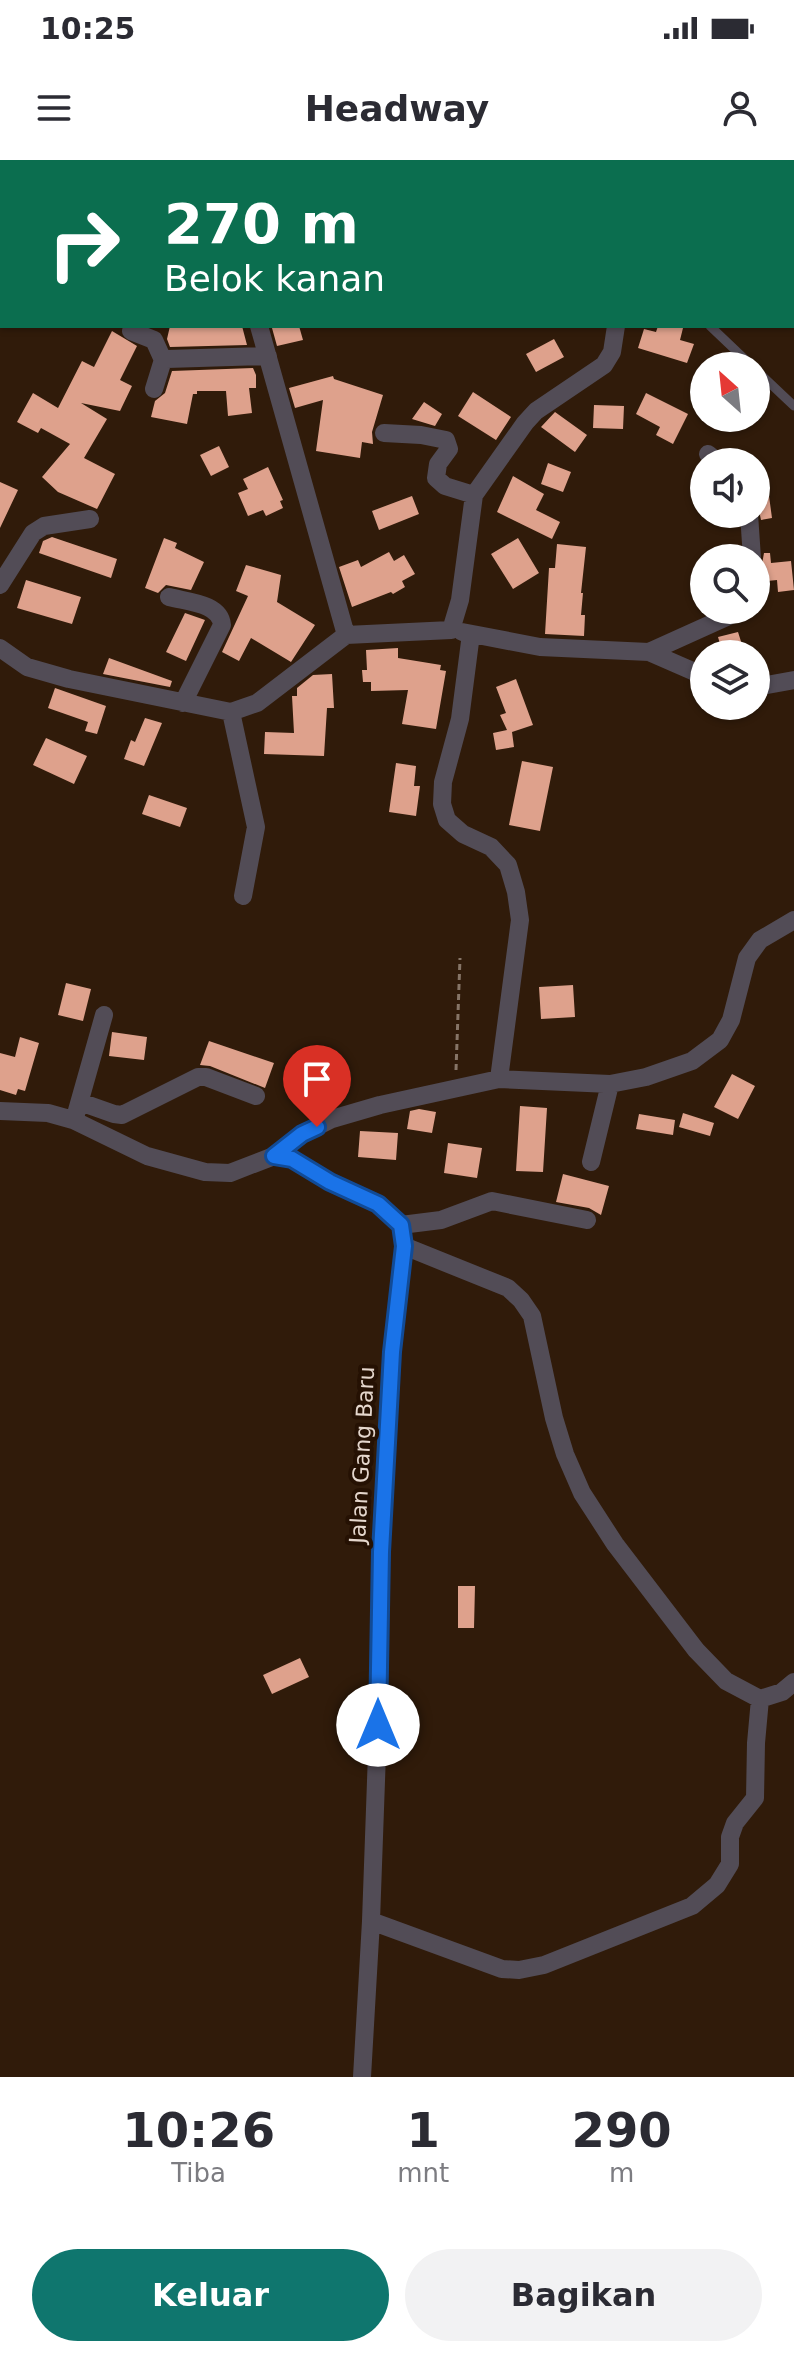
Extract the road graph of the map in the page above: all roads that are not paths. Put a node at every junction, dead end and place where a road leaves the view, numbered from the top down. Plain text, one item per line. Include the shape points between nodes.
1 (260, 328) edge
2 (616, 328) edge
3 (712, 328) edge
4 (131, 331) dead end
5 (737, 352) edge
6 (268, 356) junction
7 (163, 360) junction
8 (770, 383) edge
9 (154, 389) dead end
10 (794, 406) edge
11 (384, 433) dead end
12 (474, 495) junction
13 (90, 519) dead end
14 (0, 585) edge
15 (169, 597) dead end
16 (711, 624) edge
17 (451, 630) junction
18 (471, 634) junction
19 (346, 635) junction
20 (0, 648) edge
21 (649, 652) junction
22 (690, 670) edge
23 (794, 680) edge
24 (770, 684) edge
25 (183, 703) junction
26 (231, 712) junction
27 (243, 896) dead end
28 (794, 920) edge
29 (104, 1015) dead end
30 (499, 1079) junction
31 (610, 1084) junction
32 (256, 1096) dead end
33 (80, 1102) junction
34 (0, 1111) edge
35 (73, 1120) junction
36 (274, 1156) junction
37 (591, 1162) dead end
38 (587, 1220) dead end
39 (401, 1225) junction
40 (404, 1246) junction
41 (794, 1682) edge
42 (760, 1699) junction
43 (371, 1921) junction
44 (362, 2077) edge

1 - 6 street
2 - 12 street via 604,365 536,411
3 - 5 lane
4 - 7 street via 152,339
6 - 7 street
6 - 19 street
7 - 9 street
8 - 10 lane
11 - 12 street via 446,440 449,449 436,478
12 - 17 street
13 - 14 street via 44,526 33,533
15 - 25 street via 214,609 221,616 222,625
16 - 21 street
17 - 18 street
17 - 19 street
18 - 21 street via 540,647
18 - 30 street via 442,804 447,820 491,847 508,865 516,892 520,920
19 - 26 street via 257,703
20 - 25 street via 42,672
21 - 22 street
23 - 24 street
25 - 26 street
26 - 27 street via 256,827
28 - 31 street via 760,940 747,958 731,1020 720,1040 692,1061
29 - 33 street
30 - 31 street
30 - 36 street via 332,1119
31 - 37 street
32 - 33 street via 198,1077 122,1115
33 - 35 street
34 - 35 street
35 - 36 street via 147,1156 205,1172 230,1173
36 - 39 street via 292,1159 378,1204
38 - 39 street via 492,1201 441,1220
39 - 40 street, Jalan Gang Baru
40 - 42 street via 508,1288 521,1300 532,1316 554,1418 582,1493 696,1650 726,1681
40 - 43 street, Jalan Gang Baru via 392,1352 381,1552
41 - 42 street
42 - 43 street via 755,1798 735,1823 730,1864 717,1885 692,1906 519,1970 484,1964
43 - 44 street, Jalan Gang Baru

